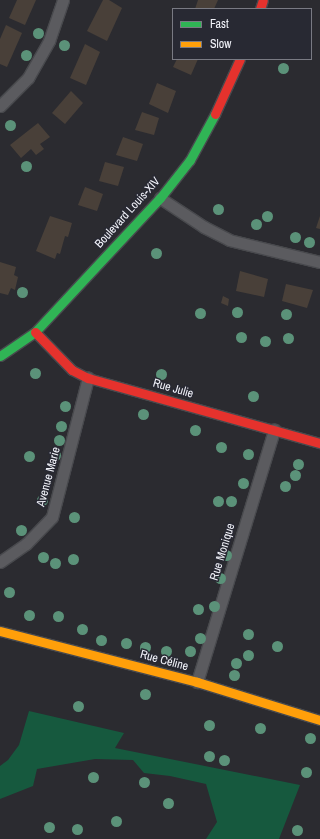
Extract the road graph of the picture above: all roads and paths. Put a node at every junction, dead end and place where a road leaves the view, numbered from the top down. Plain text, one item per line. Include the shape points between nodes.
1 (63, 0) edge
2 (240, 60) edge
3 (0, 106) edge
4 (160, 198) junction
5 (320, 262) edge
6 (35, 332) junction
7 (0, 356) edge
8 (88, 378) junction
9 (274, 430) junction
10 (320, 443) edge
11 (0, 562) edge
12 (0, 631) edge
13 (198, 682) junction
14 (320, 720) edge

1 - 3 street via 49,41 28,78
2 - 4 street, Boulevard Louis-XIV via 222,102 190,160
4 - 5 street via 197,223 229,240
4 - 6 street, Boulevard Louis-XIV
6 - 7 street, Boulevard Louis-XIV
6 - 8 street, Rue Julie via 72,370
8 - 9 street, Rue Julie
8 - 11 street, Avenue Marie via 52,517 26,544
9 - 10 street, Rue Julie
9 - 13 street, Rue Monique
12 - 13 street, Rue Céline
13 - 14 street, Rue Céline

